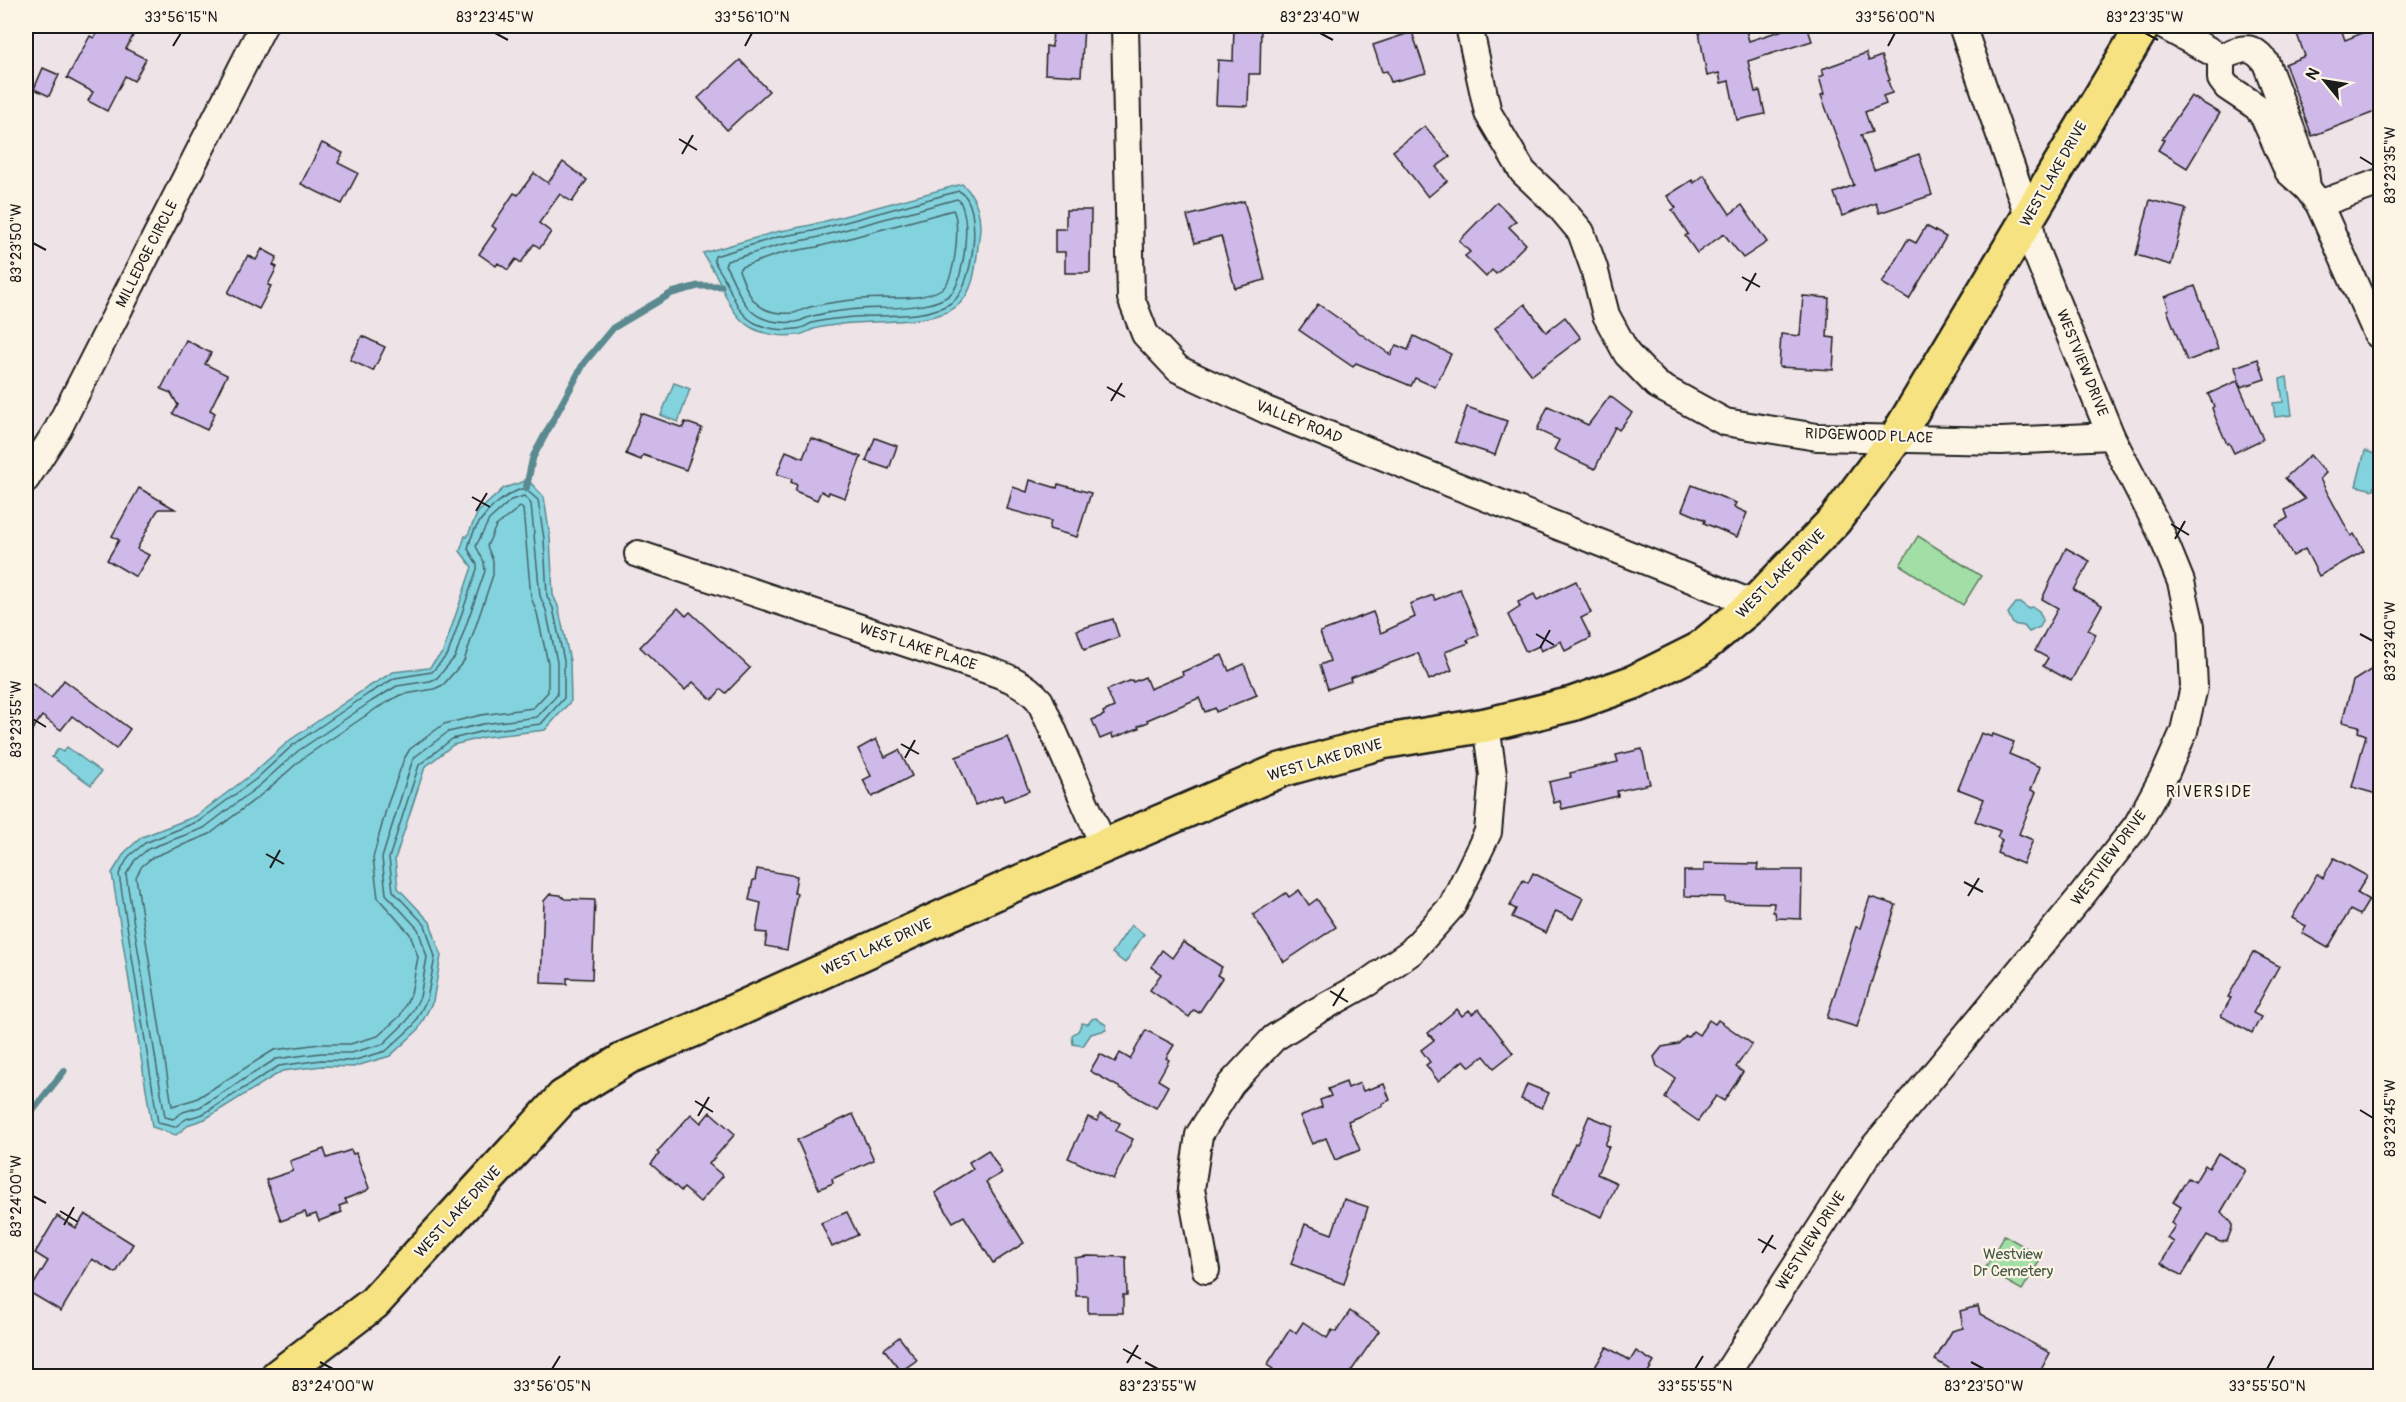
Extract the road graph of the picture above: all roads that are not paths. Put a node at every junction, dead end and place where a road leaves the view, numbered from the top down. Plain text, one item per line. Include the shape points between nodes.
1 (263, 26) edge
2 (1125, 26) edge
3 (1469, 26) edge
4 (1962, 26) edge
5 (2143, 26) edge
6 (2164, 26) edge
7 (2221, 57) junction
8 (2380, 182) edge
9 (2313, 196) junction
10 (2029, 218) junction
11 (2376, 320) edge
12 (2111, 436) junction
13 (1896, 438) junction
14 (26, 479) edge
15 (638, 554) dead end
16 (1754, 604) junction
17 (1485, 725) junction
18 (1104, 846) junction
19 (1206, 1270) dead end
20 (278, 1377) edge
21 (1725, 1377) edge

1 - 14 street, MILLEDGE CIRCLE via 58,429
2 - 16 street, VALLEY ROAD via 1131,298 1145,334 1178,369 1266,410
3 - 13 street, RIDGEWOOD PLACE via 1488,113 1523,172 1581,232 1606,315 1627,354 1657,385 1725,422 1817,437
4 - 10 street, WESTVIEW DRIVE
5 - 10 main road, WEST LAKE DRIVE
6 - 7 street
7 - 9 street via 2221,79 2257,107 2288,171
7 - 9 street via 2251,49 2266,63
8 - 9 street
9 - 11 street
10 - 12 street, WESTVIEW DRIVE via 2034,247
10 - 13 main road, WEST LAKE DRIVE
12 - 13 street, RIDGEWOOD PLACE via 2001,441
12 - 21 street, WESTVIEW DRIVE via 2181,582 2191,626 2194,687 2184,731 2137,825 1868,1154
13 - 16 main road, WEST LAKE DRIVE via 1835,520
15 - 18 street, WEST LAKE PLACE via 978,667 1029,688 1040,701
16 - 17 main road, WEST LAKE DRIVE via 1698,650 1634,682 1572,704
17 - 18 main road, WEST LAKE DRIVE via 1382,742 1281,770
17 - 19 street via 1493,775 1488,832 1452,906 1411,952 1274,1038 1231,1084 1199,1135 1191,1189
18 - 20 main road, WEST LAKE DRIVE via 628,1057 563,1097 374,1302

